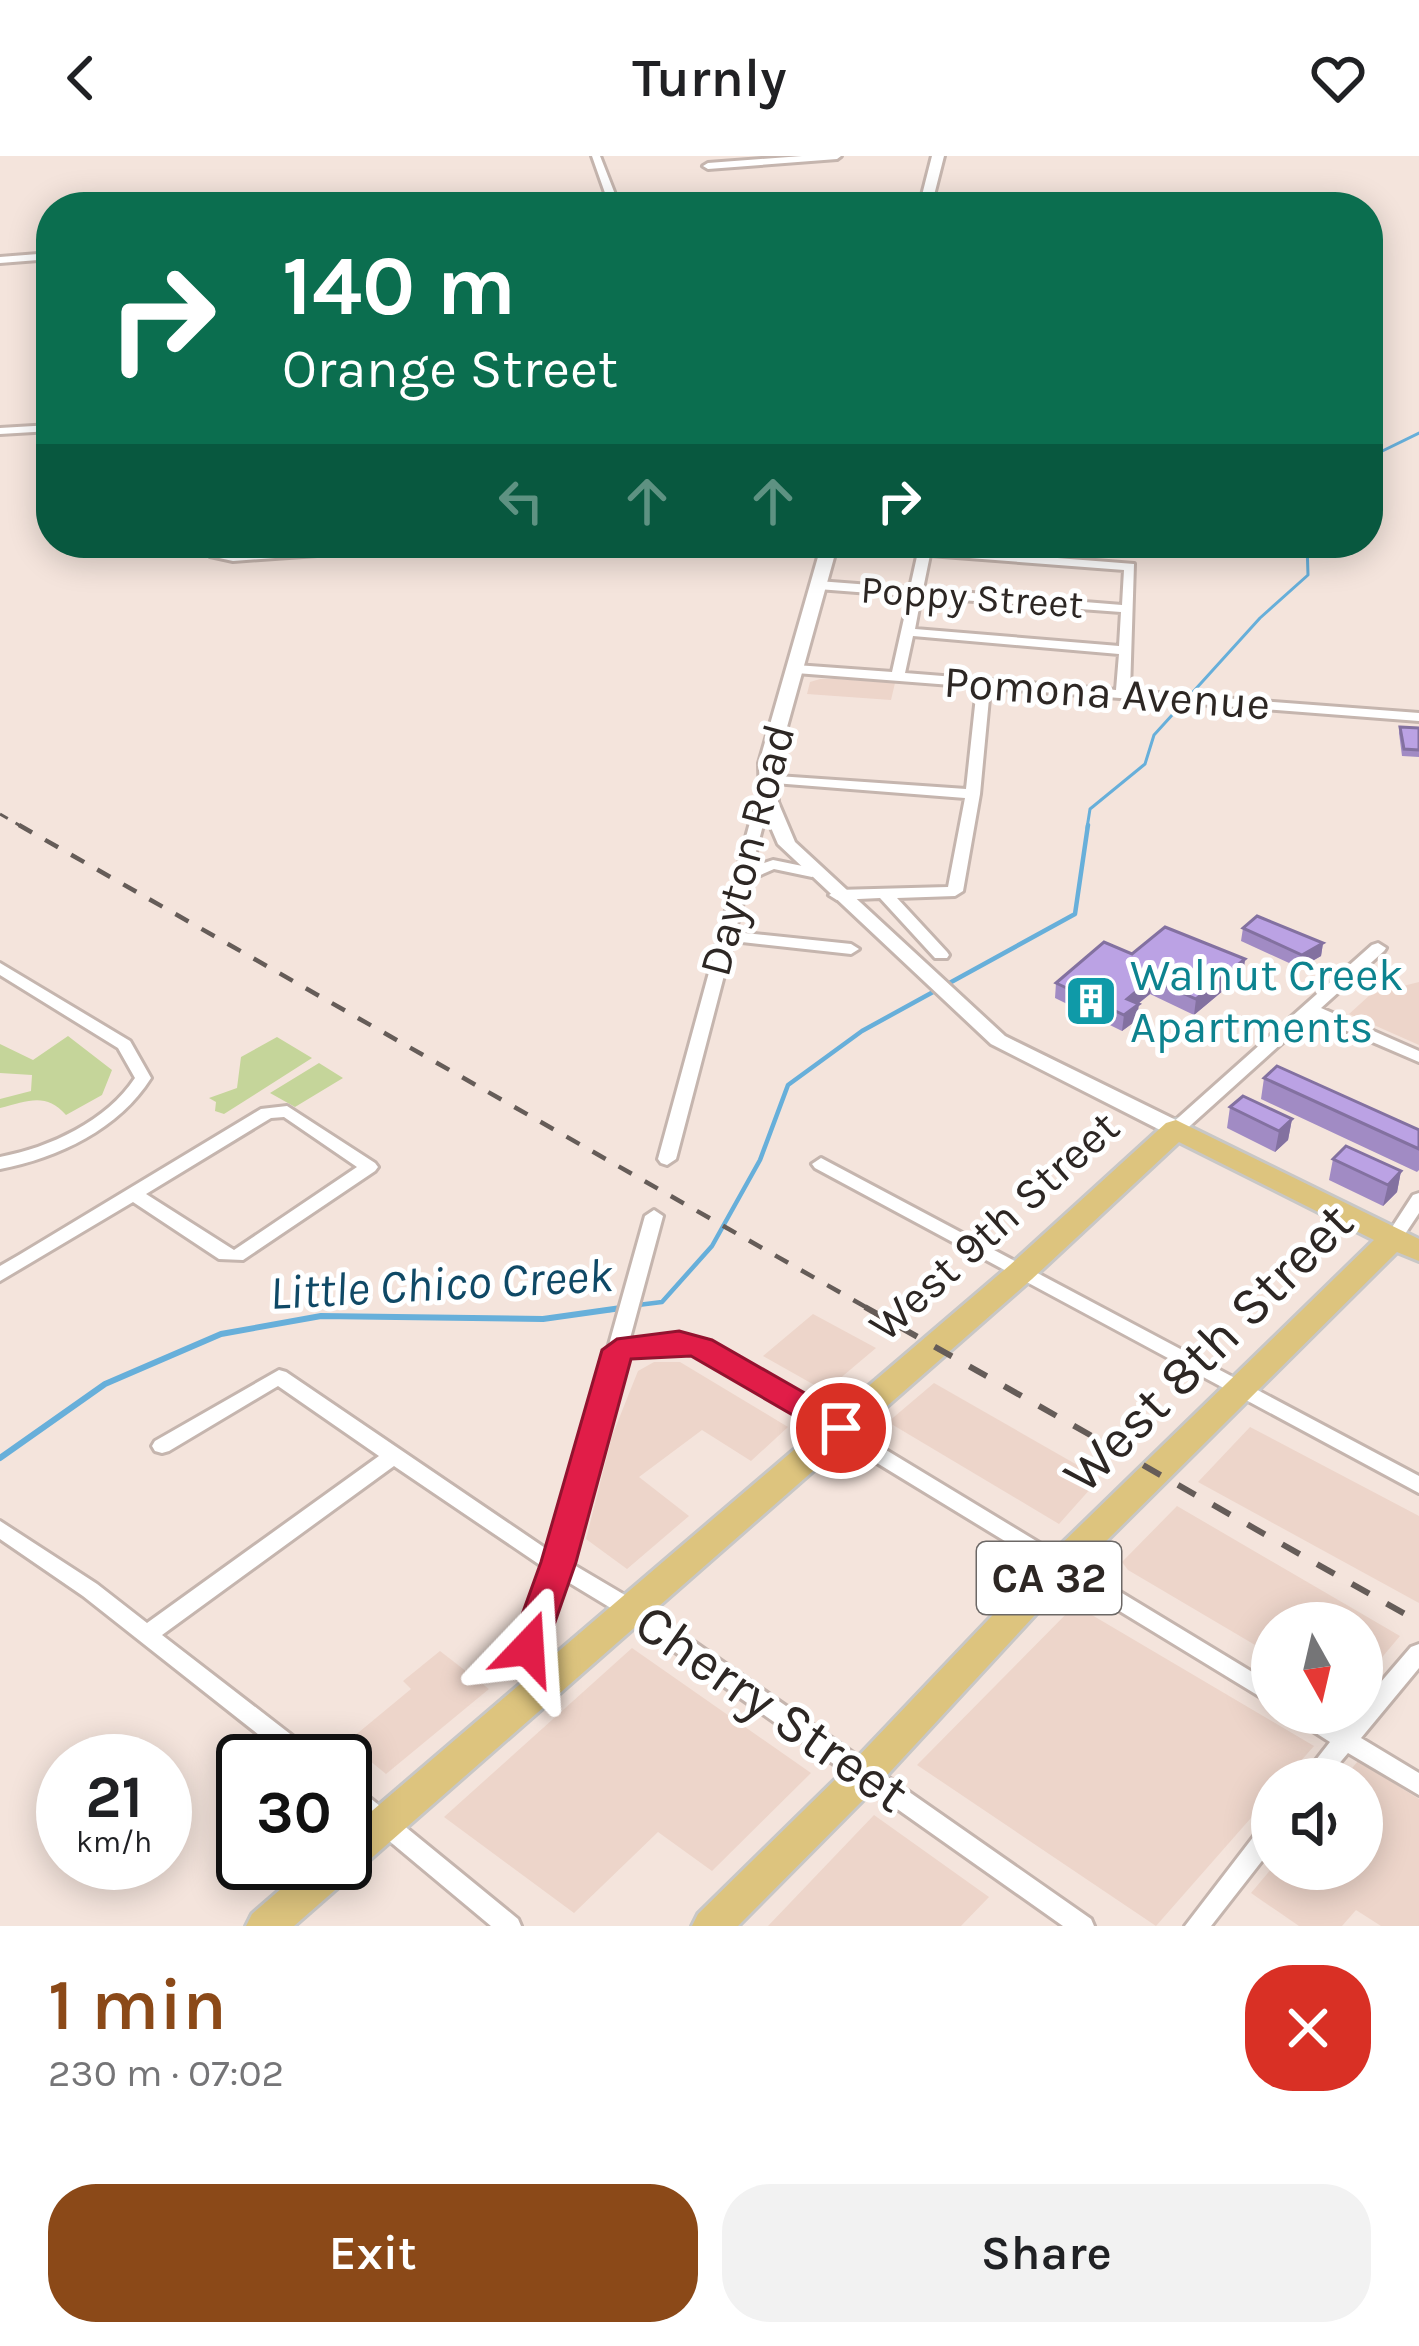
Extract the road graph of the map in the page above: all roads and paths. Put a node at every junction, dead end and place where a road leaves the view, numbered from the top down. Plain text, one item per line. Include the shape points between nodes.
1 (596, 156) edge
2 (837, 156) edge
3 (938, 156) edge
4 (708, 166) dead end
5 (609, 192) edge
6 (929, 192) edge
7 (36, 257) edge
8 (0, 260) edge
9 (36, 429) edge
10 (0, 431) edge
11 (826, 558) edge
12 (923, 558) edge
13 (1038, 558) edge
14 (818, 585) junction
15 (916, 592) junction
16 (1126, 609) junction
17 (907, 632) junction
18 (1124, 650) junction
19 (796, 669) junction
20 (898, 677) junction
21 (984, 685) junction
22 (1123, 694) junction
23 (1419, 717) edge
24 (768, 778) junction
25 (973, 794) junction
26 (812, 872) junction
27 (742, 877) junction
28 (883, 892) junction
29 (837, 896) junction
30 (726, 936) junction
31 (1378, 948) dead end
32 (851, 950) dead end
33 (941, 955) dead end
34 (0, 968) edge
35 (1309, 1009) junction
36 (1419, 1058) edge
37 (1176, 1129) junction
38 (668, 1159) dead end
39 (0, 1163) edge
40 (821, 1164) dead end
41 (133, 1194) junction
42 (1419, 1199) edge
43 (654, 1216) dead end
44 (1406, 1245) edge
45 (1021, 1272) junction
46 (0, 1275) edge
47 (620, 1340) junction
48 (1238, 1389) junction
49 (841, 1428) junction
50 (162, 1446) dead end
51 (395, 1455) junction
52 (1419, 1485) edge
53 (0, 1529) edge
54 (559, 1562) junction
55 (1060, 1566) junction
56 (632, 1610) junction
57 (147, 1634) junction
58 (1419, 1653) edge
59 (1251, 1682) edge
60 (550, 1683) junction
61 (274, 1734) edge
62 (1337, 1734) edge
63 (1344, 1738) junction
64 (1328, 1758) edge
65 (865, 1774) junction
66 (1419, 1785) edge
67 (372, 1812) edge
68 (385, 1822) junction
69 (372, 1833) edge
70 (1251, 1857) edge
71 (307, 1890) edge
72 (266, 1926) edge
73 (509, 1926) edge
74 (712, 1926) edge
75 (1082, 1926) edge
76 (1197, 1926) edge

1 - 5 street
2 - 4 street
3 - 6 street
7 - 8 street
9 - 10 street
11 - 14 street, Dayton Road
12 - 15 street
13 - 16 street via 1130,567
14 - 15 street, Poppy Street
14 - 19 street, Dayton Road
15 - 16 street, Poppy Street
15 - 17 street
16 - 18 street
17 - 18 street
17 - 20 street
18 - 22 street
19 - 20 street, Pomona Avenue
19 - 24 street, Dayton Road
20 - 21 street, Pomona Avenue
21 - 22 street, Pomona Avenue
21 - 25 street
22 - 23 street, Pomona Avenue
24 - 25 street
24 - 26 street via 776,826
24 - 27 street, Dayton Road
25 - 28 street via 956,888
26 - 27 street via 773,864
26 - 29 street
27 - 30 street, Dayton Road
28 - 29 street
28 - 33 street
29 - 37 street via 1030,1060
30 - 32 street
30 - 38 street, Dayton Road
31 - 35 street, West 9th Street
34 - 39 street via 124,1045 143,1078 125,1104 64,1141
35 - 36 street
35 - 37 street, West 9th Street
37 - 44 main road
37 - 45 main road, West 9th Street
40 - 45 street
41 - 41 street via 267,1113 287,1112 369,1167 237,1256
41 - 46 street
42 - 44 street, West 8th Street
43 - 47 street
44 - 48 main road, West 8th Street / CA 32
45 - 48 street
45 - 49 main road, West 9th Street
47 - 49 street via 701,1347
47 - 54 street
48 - 52 street
48 - 55 main road, West 8th Street / CA 32
49 - 55 street
49 - 56 main road, West 9th Street
50 - 51 street, Cherry Street via 278,1377
51 - 54 street, Cherry Street
51 - 57 street
53 - 57 street
54 - 56 street, Cherry Street
54 - 60 street via 528,1648
55 - 59 street
55 - 65 main road, West 8th Street / CA 32
56 - 60 main road, West 9th Street
56 - 65 street, Cherry Street
57 - 61 street
58 - 63 street
60 - 68 main road, West 9th Street
62 - 63 street
63 - 64 street
63 - 66 street
65 - 74 main road, West 8th Street / CA 32
65 - 75 street, Cherry Street
67 - 68 street
68 - 69 main road, West 9th Street
68 - 73 street
70 - 76 street
71 - 72 main road

